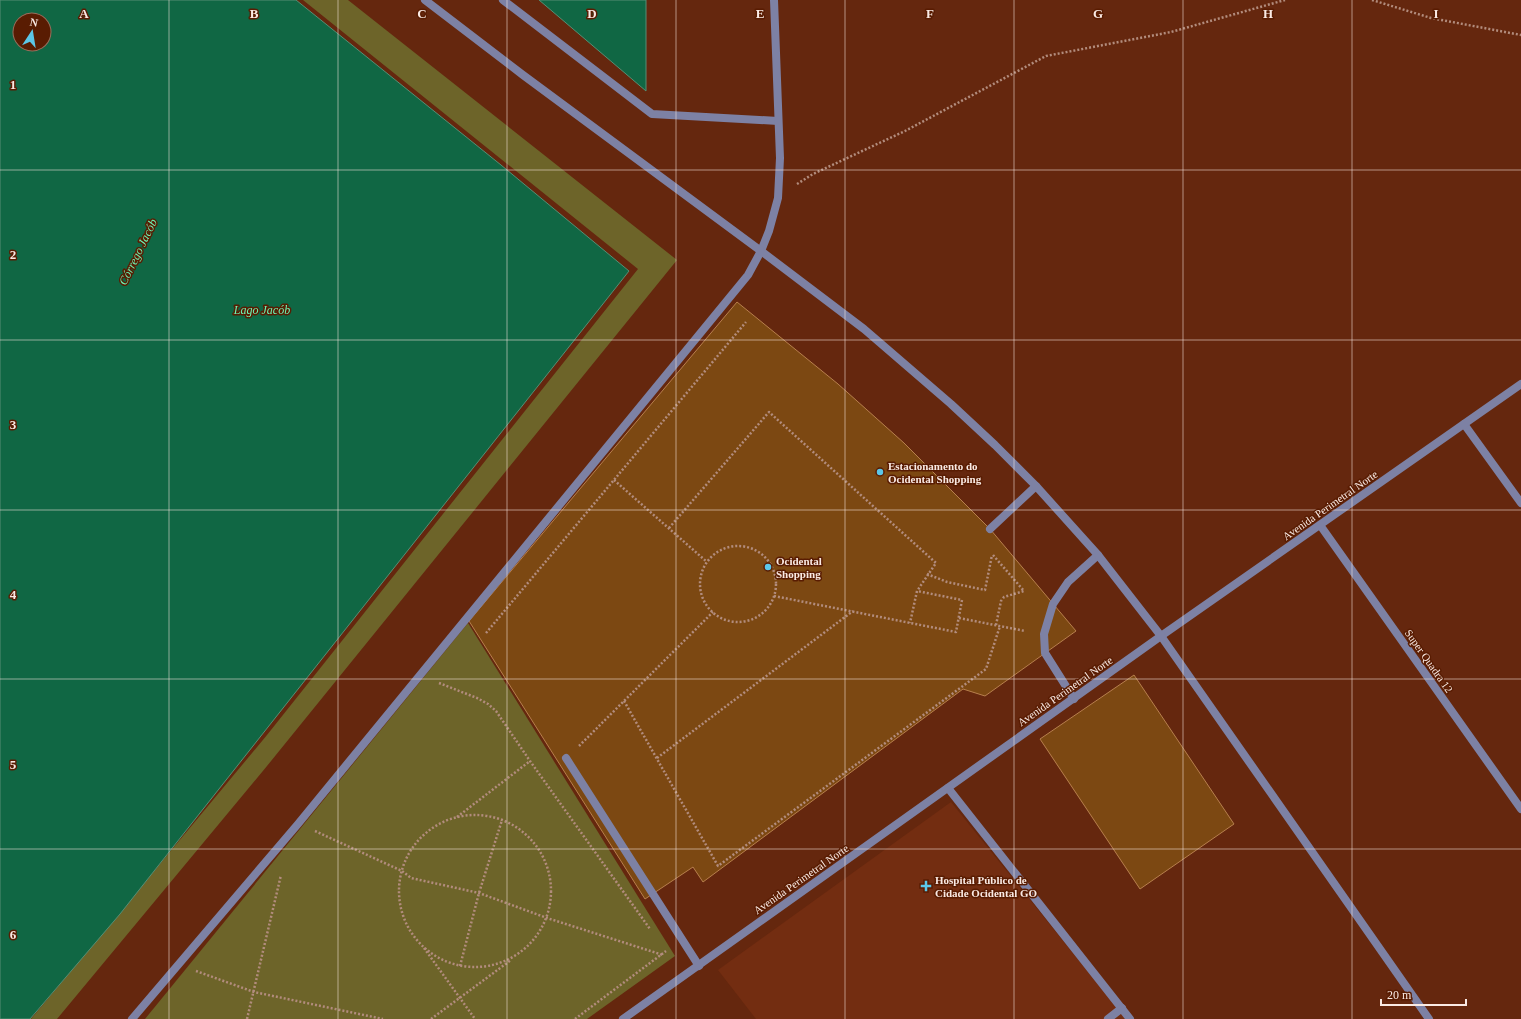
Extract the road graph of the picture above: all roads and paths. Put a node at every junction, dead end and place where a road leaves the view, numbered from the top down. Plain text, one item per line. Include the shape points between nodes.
1 (425, 0) edge
2 (503, 0) edge
3 (774, 0) edge
4 (1285, 0) edge
5 (1372, 0) edge
6 (1521, 35) edge
7 (778, 121) junction
8 (778, 198) junction
9 (761, 251) junction
10 (746, 322) dead end
11 (1521, 384) edge
12 (1464, 424) junction
13 (614, 480) junction
14 (1036, 486) junction
15 (1521, 503) edge
16 (1320, 525) junction
17 (669, 528) junction
18 (990, 529) dead end
19 (1098, 555) junction
20 (707, 562) junction
21 (927, 574) junction
22 (917, 591) junction
23 (774, 596) junction
24 (853, 611) junction
25 (713, 612) junction
26 (959, 618) junction
27 (910, 623) junction
28 (996, 625) junction
29 (1000, 626) junction
30 (486, 633) dead end
31 (1044, 634) junction
32 (1161, 636) junction
33 (419, 676) junction
34 (1074, 699) junction
35 (624, 701) junction
36 (583, 742) dead end
37 (566, 758) dead end
38 (657, 758) junction
39 (530, 761) junction
40 (948, 788) junction
41 (1521, 809) edge
42 (457, 818) junction
43 (502, 820) junction
44 (298, 824) junction
45 (282, 871) dead end
46 (402, 871) junction
47 (479, 893) junction
48 (547, 918) junction
49 (653, 932) dead end
50 (662, 945) dead end
51 (422, 946) junction
52 (523, 951) junction
53 (666, 951) junction
54 (663, 955) junction
55 (178, 965) junction
56 (460, 966) junction
57 (699, 966) junction
58 (684, 975) junction
59 (254, 992) junction
60 (460, 998) junction
61 (1122, 1008) junction
62 (132, 1019) edge
63 (247, 1019) edge
64 (383, 1019) edge
65 (431, 1019) edge
66 (475, 1019) edge
67 (575, 1019) edge
68 (623, 1019) edge
69 (1108, 1019) edge
70 (1130, 1019) edge
71 (1429, 1019) edge

1 - 9 street
2 - 7 street via 652,114
3 - 7 street
4 - 8 path via 1171,32 1046,56 905,131 813,174
5 - 6 path via 1431,18
7 - 8 street
8 - 9 street
9 - 14 street via 864,329 904,363 995,445
9 - 33 street via 748,275
10 - 13 path
11 - 12 street, Avenida Perimetral Norte
12 - 15 street
12 - 16 street, Avenida Perimetral Norte
13 - 17 path
13 - 30 path
14 - 18 street
14 - 19 street
16 - 32 street, Avenida Perimetral Norte
16 - 41 street, Super Quadra 12
17 - 20 path
17 - 21 path via 769,412 936,563
19 - 31 street via 1068,582 1053,604
19 - 32 street
20 - 23 path via 716,553 727,548 739,546 752,549 763,555 770,564 775,576
20 - 25 path via 700,585 703,597
21 - 22 path
21 - 28 path via 947,582 985,590 992,554 1024,592 1004,597
22 - 26 path via 962,600
22 - 27 path
23 - 24 path
23 - 25 path via 765,611 754,618 730,621
24 - 27 path
24 - 38 path
25 - 35 path
26 - 27 path via 956,632
26 - 28 path
28 - 29 path
29 - 31 path
29 - 38 path via 986,669 718,866
31 - 34 street via 1045,653
32 - 34 street, Avenida Perimetral Norte
32 - 71 street
33 - 39 path via 488,704 496,711
33 - 44 street
34 - 40 street, Avenida Perimetral Norte
35 - 36 path
35 - 38 path
37 - 57 street
39 - 42 path
39 - 49 path
40 - 57 street, Avenida Perimetral Norte
40 - 61 street
42 - 43 path via 480,816
42 - 46 path via 438,825 422,837 410,852
43 - 47 path
43 - 48 path via 520,830 534,844 545,861 551,880 551,900
44 - 46 path
44 - 55 street
45 - 59 path
46 - 47 path via 411,878
46 - 51 path via 399,886 404,919
47 - 48 path
47 - 56 path
48 - 52 path via 537,936
48 - 54 path
50 - 53 path
51 - 56 path via 439,958
51 - 60 path
52 - 56 path via 504,962 482,967
52 - 60 path
53 - 54 path
53 - 58 path
54 - 67 path
55 - 59 path
55 - 62 street
57 - 58 street, Avenida Perimetral Norte
58 - 68 street, Avenida Perimetral Norte
59 - 63 path
59 - 64 path
60 - 65 path
60 - 66 path
61 - 69 street
61 - 70 street

